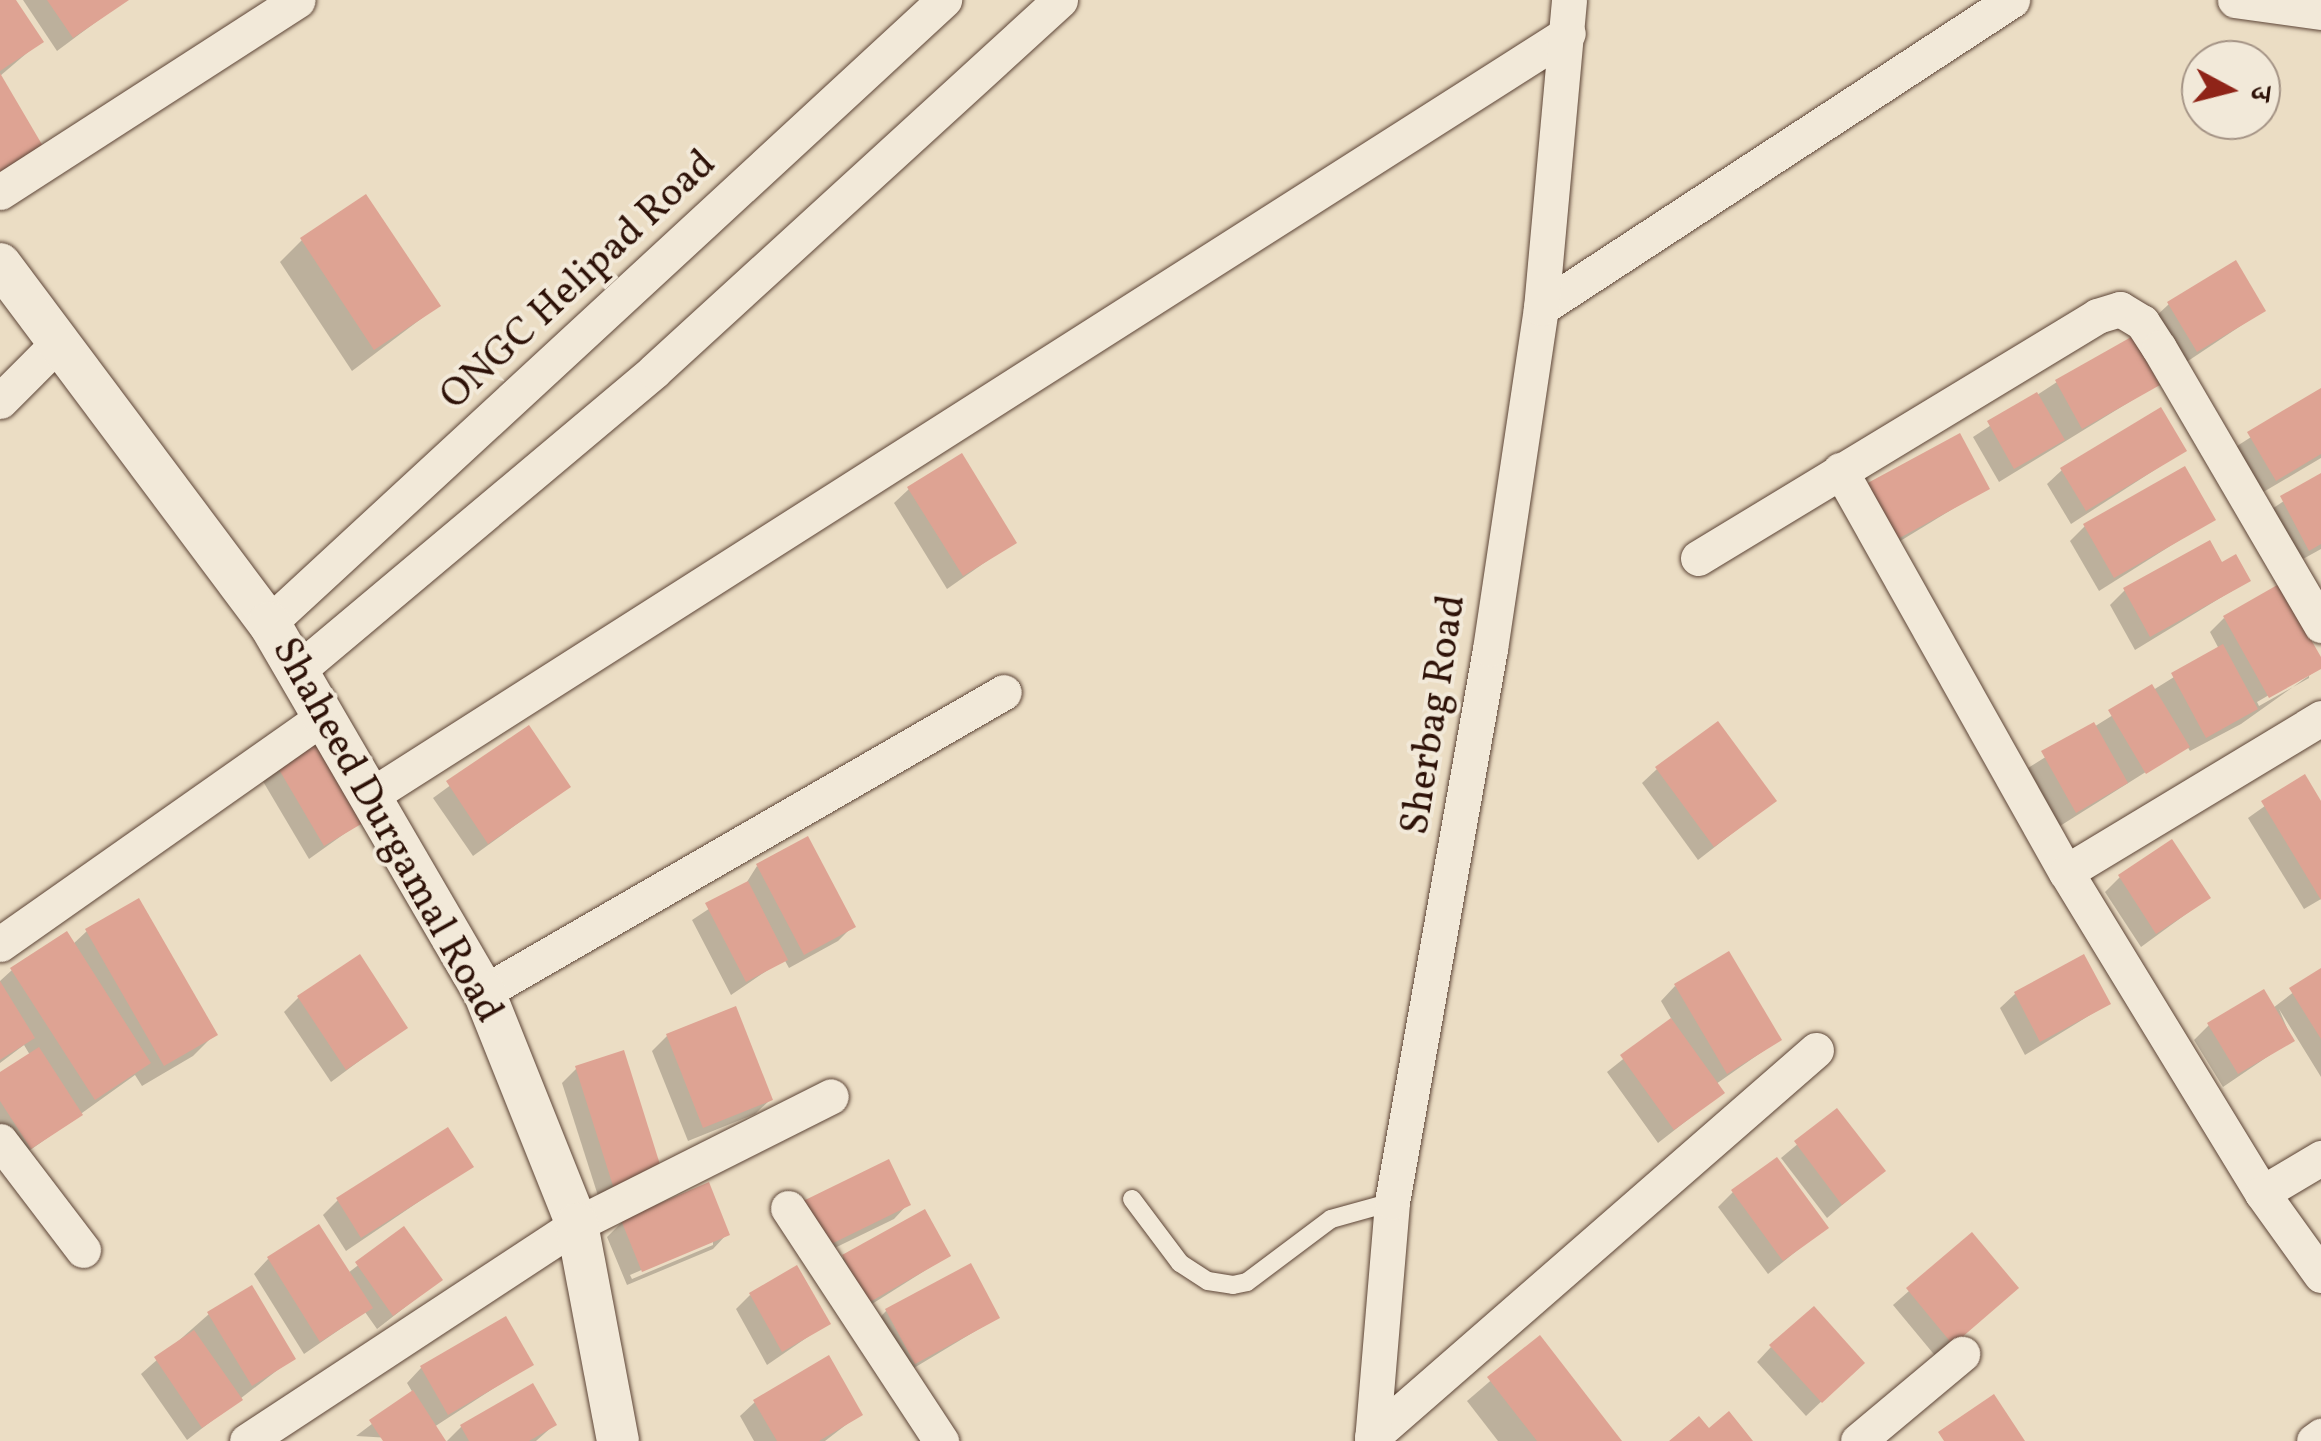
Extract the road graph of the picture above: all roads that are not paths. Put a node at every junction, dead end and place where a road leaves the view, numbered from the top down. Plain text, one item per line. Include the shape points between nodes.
1 (298, 0) edge
2 (944, 0) edge
3 (1060, 0) edge
4 (2012, 0) edge
5 (2235, 0) edge
6 (2321, 12) edge
7 (1569, 17) edge
8 (0, 192) edge
9 (0, 264) edge
10 (1541, 308) junction
11 (59, 342) junction
12 (0, 401) edge
13 (1840, 470) junction
14 (1698, 558) dead end
15 (270, 623) junction
16 (2321, 625) edge
17 (297, 671) junction
18 (1004, 692) dead end
19 (324, 716) junction
20 (2321, 718) edge
21 (370, 796) junction
22 (2066, 872) junction
23 (0, 944) edge
24 (484, 992) junction
25 (1816, 1050) dead end
26 (831, 1096) dead end
27 (0, 1141) edge
28 (2321, 1158) edge
29 (2262, 1193) junction
30 (1132, 1199) dead end
31 (1392, 1202) junction
32 (788, 1208) dead end
33 (577, 1224) junction
34 (83, 1250) dead end
35 (2321, 1275) edge
36 (1962, 1354) dead end
37 (2321, 1436) edge
38 (1372, 1439) edge
39 (247, 1441) edge
40 (618, 1441) edge
41 (941, 1441) edge
42 (1858, 1441) edge
43 (2314, 1441) edge

1 - 8 street
2 - 15 street, ONGC Helipad Road
3 - 17 street via 654,370
4 - 10 street
5 - 6 street
7 - 10 street, Sherbag Road
7 - 21 street
9 - 11 street, Shaheed Durgamal Road
10 - 31 street, Sherbag Road via 1484,687
11 - 12 street
11 - 15 street, Shaheed Durgamal Road
13 - 14 street
13 - 16 street via 2097,316 2120,309 2142,322 2159,348
13 - 22 street
15 - 17 street, Shaheed Durgamal Road
17 - 19 street, Shaheed Durgamal Road
18 - 24 street
19 - 21 street, Shaheed Durgamal Road
19 - 23 street
20 - 22 street
21 - 24 street, Shaheed Durgamal Road
22 - 29 street
24 - 33 street, Shaheed Durgamal Road
25 - 38 street
26 - 33 street
27 - 34 street
28 - 29 street
29 - 35 street
30 - 31 lane via 1180,1262 1208,1282 1233,1285 1247,1282 1331,1219
31 - 38 street, Sherbag Road
32 - 41 street
33 - 39 street
33 - 40 street, Shaheed Durgamal Road
36 - 42 street
37 - 43 street

